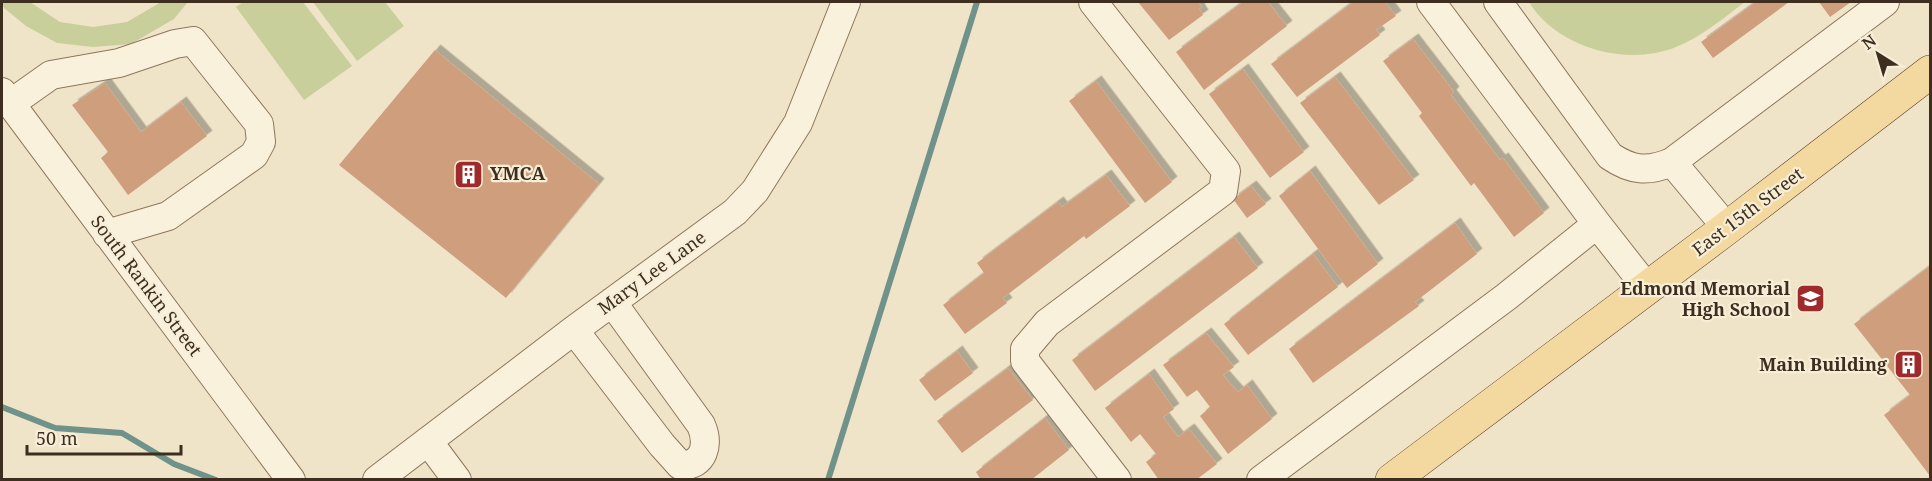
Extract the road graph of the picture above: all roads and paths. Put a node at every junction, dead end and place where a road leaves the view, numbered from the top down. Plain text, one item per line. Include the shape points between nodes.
1 (846, 2) edge
2 (1093, 2) edge
3 (1431, 2) edge
4 (1498, 2) edge
5 (1885, 2) edge
6 (1930, 72) edge
7 (6, 98) edge
8 (1672, 162) junction
9 (1596, 224) junction
10 (1727, 228) junction
11 (107, 234) junction
12 (1648, 288) junction
13 (612, 302) junction
14 (574, 330) junction
15 (428, 441) junction
16 (291, 480) edge
17 (377, 480) edge
18 (457, 480) edge
19 (1117, 480) edge
20 (1261, 480) edge
21 (1392, 480) edge

1 - 13 street, Mary Lee Lane via 798,123 755,191 735,213
2 - 19 street via 1226,171 1222,191 1047,323 1025,349 1024,361
3 - 9 street
4 - 8 street via 1610,156 1634,168 1655,169
5 - 8 street
6 - 10 main road, East 15th Street
7 - 11 street, South Rankin Street
7 - 11 street via 51,75 119,63 193,41 259,124 261,142 254,155 168,216
8 - 10 street
9 - 12 street
9 - 20 street via 1506,297
10 - 12 main road, East 15th Street
11 - 16 street, South Rankin Street
12 - 21 main road, East 15th Street
13 - 14 street, Mary Lee Lane
13 - 14 street via 701,425 706,449 700,459 680,465
14 - 15 street, Mary Lee Lane
15 - 17 street, Mary Lee Lane
15 - 18 street

